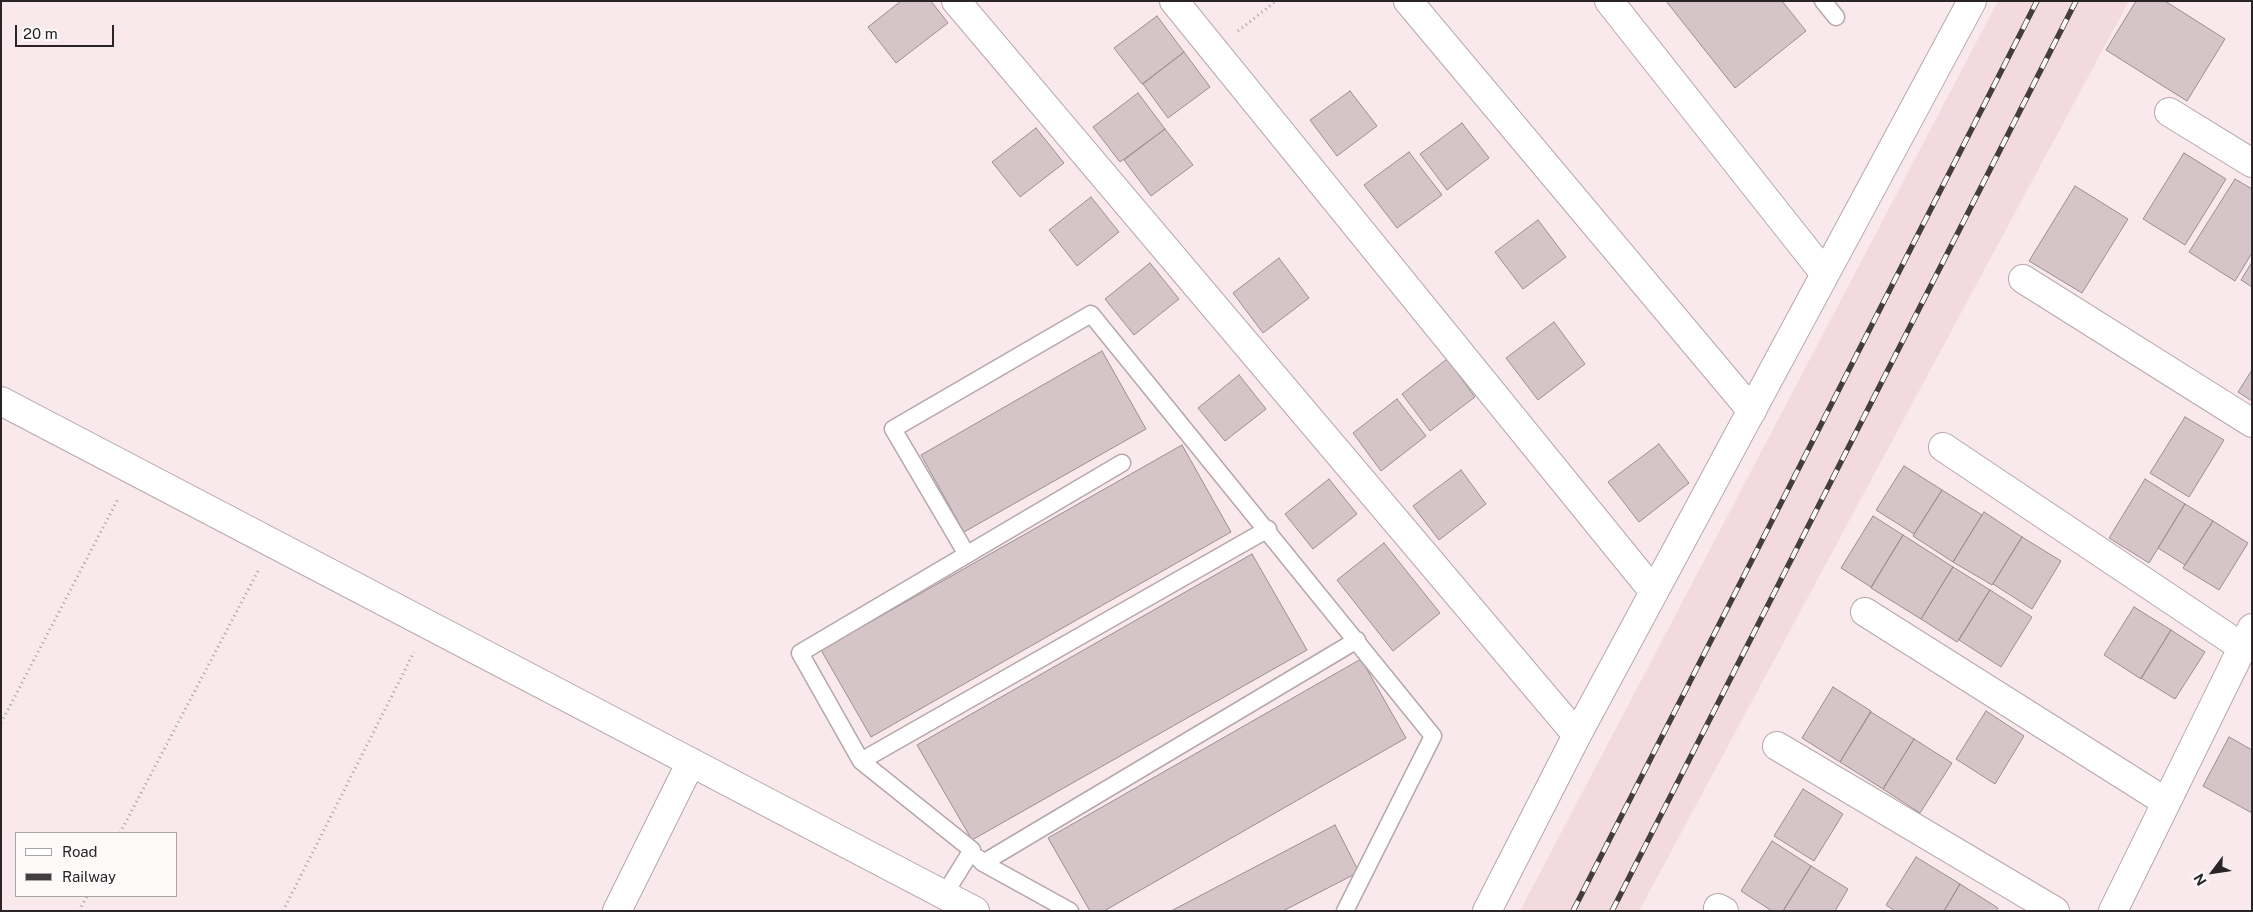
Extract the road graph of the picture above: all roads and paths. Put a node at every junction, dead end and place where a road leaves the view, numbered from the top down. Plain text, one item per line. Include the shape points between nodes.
1 (956, 1) edge
2 (1174, 1) edge
3 (1276, 1) edge
4 (1408, 1) edge
5 (1609, 1) edge
6 (1823, 1) edge
7 (1964, 5) edge
8 (1836, 17) dead end
9 (1214, 50) junction
10 (2169, 112) dead end
11 (2252, 164) edge
12 (1825, 274) junction
13 (2023, 279) dead end
14 (1, 401) edge
15 (1752, 411) junction
16 (2252, 423) edge
17 (1943, 447) dead end
18 (1122, 463) dead end
19 (133, 470) junction
20 (1268, 529) junction
21 (273, 543) junction
22 (966, 554) junction
23 (1654, 592) junction
24 (1865, 612) dead end
25 (428, 624) junction
26 (2247, 637) edge
27 (1357, 640) junction
28 (1, 723) edge
29 (1577, 735) junction
30 (1776, 746) dead end
31 (861, 761) junction
32 (691, 762) junction
33 (2166, 802) junction
34 (121, 832) edge
35 (972, 850) junction
36 (983, 864) junction
37 (86, 897) edge
38 (940, 903) edge
39 (79, 911) edge
40 (284, 911) edge
41 (617, 911) edge
42 (975, 911) edge
43 (1070, 911) edge
44 (1345, 911) edge
45 (1487, 911) edge
46 (2054, 911) edge
47 (2113, 911) edge

1 - 29 street
2 - 9 street
3 - 9 path
4 - 15 street
5 - 12 street
6 - 8 lane
7 - 12 street
9 - 23 street
10 - 11 street
12 - 15 street
13 - 16 street
14 - 19 street
15 - 23 street
17 - 26 street
18 - 22 lane
19 - 21 street
19 - 28 path
20 - 22 lane via 1091,314 893,429
20 - 27 lane
20 - 31 lane
21 - 25 street
21 - 34 path
22 - 31 lane via 800,653
23 - 29 street
24 - 33 street
25 - 32 street
25 - 40 path
26 - 33 street
27 - 36 lane
27 - 44 lane via 1433,736
29 - 45 street
30 - 46 street
31 - 35 lane
32 - 38 street
32 - 41 street
33 - 47 street
35 - 36 lane
35 - 38 lane
36 - 43 lane
37 - 39 path
38 - 42 street

